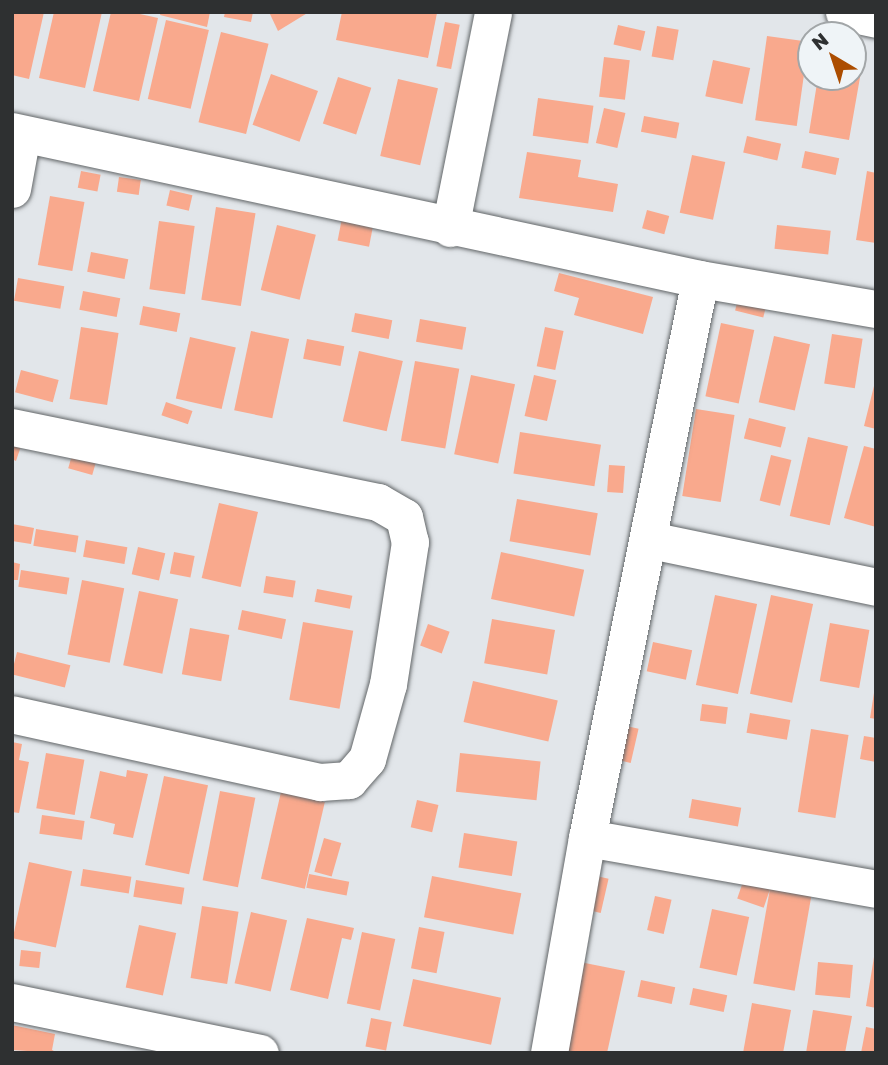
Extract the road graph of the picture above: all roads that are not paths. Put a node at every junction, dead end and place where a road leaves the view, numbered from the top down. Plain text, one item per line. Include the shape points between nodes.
1 (494, 12) edge
2 (844, 12) edge
3 (876, 19) edge
4 (17, 132) edge
5 (12, 189) edge
6 (450, 228) junction
7 (700, 279) junction
8 (876, 309) edge
9 (12, 426) edge
10 (650, 540) junction
11 (876, 587) edge
12 (12, 714) edge
13 (587, 838) junction
14 (876, 889) edge
15 (12, 1002) edge
16 (142, 1041) edge
17 (260, 1053) edge
18 (549, 1053) edge

1 - 6 street
2 - 3 street
4 - 5 street
4 - 6 street
6 - 7 street
7 - 8 street
7 - 10 street
9 - 12 street via 378,502 404,517 410,542 388,684 367,760 349,780 320,782
10 - 11 street
10 - 13 street
13 - 14 street
13 - 18 street
15 - 16 street
16 - 17 street

